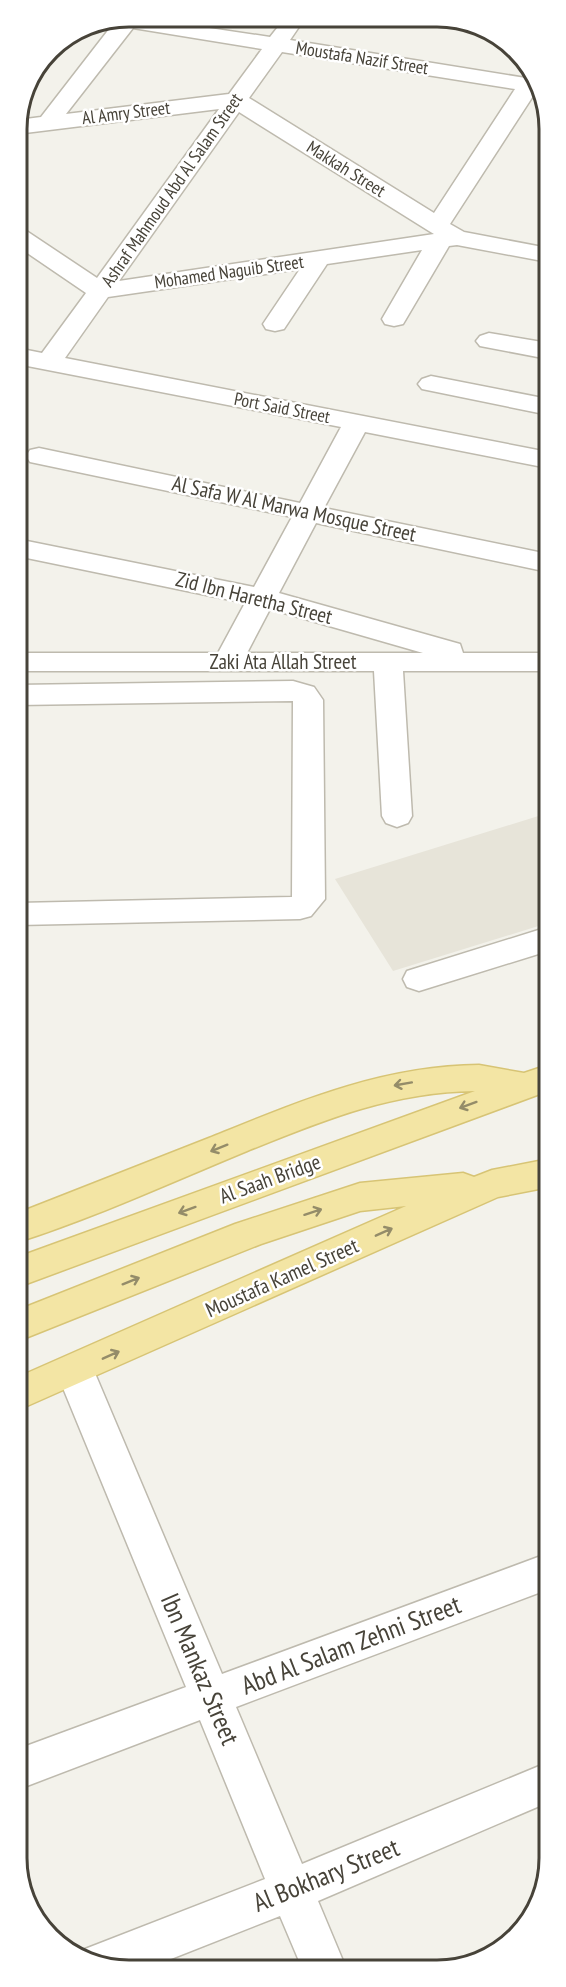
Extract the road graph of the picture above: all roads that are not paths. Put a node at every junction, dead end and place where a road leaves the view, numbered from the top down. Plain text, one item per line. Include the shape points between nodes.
1 (167, 27) edge
2 (288, 27) edge
3 (116, 28) edge
4 (276, 44) junction
5 (528, 84) edge
6 (530, 88) edge
7 (236, 99) junction
8 (48, 123) junction
9 (27, 126) edge
10 (444, 235) junction
11 (27, 242) edge
12 (539, 253) edge
13 (319, 259) junction
14 (100, 291) junction
15 (394, 319) dead end
16 (275, 324) dead end
17 (489, 341) dead end
18 (539, 349) edge
19 (27, 358) edge
20 (49, 362) junction
21 (431, 384) dead end
22 (532, 421) edge
23 (357, 422) junction
24 (539, 438) edge
25 (39, 456) dead end
26 (307, 512) junction
27 (27, 549) edge
28 (539, 561) edge
29 (261, 597) junction
30 (27, 662) edge
31 (227, 662) junction
32 (388, 662) junction
33 (487, 662) junction
34 (539, 662) edge
35 (27, 695) edge
36 (397, 816) dead end
37 (27, 914) edge
38 (539, 942) edge
39 (419, 979) dead end
40 (536, 1081) edge
41 (539, 1175) edge
42 (492, 1184) junction
43 (27, 1224) edge
44 (27, 1269) edge
45 (27, 1322) edge
46 (75, 1371) junction
47 (27, 1390) edge
48 (539, 1575) edge
49 (212, 1698) junction
50 (27, 1766) edge
51 (539, 1786) edge
52 (292, 1890) junction
53 (117, 1959) edge
54 (321, 1960) edge

1 - 4 street, Moustafa Nazif Street
2 - 4 street, Ashraf Mahmoud Abd Al Salam Street
3 - 8 street
4 - 5 street, Moustafa Nazif Street
4 - 7 street, Ashraf Mahmoud Abd Al Salam Street
6 - 10 street
7 - 8 street, Al Amry Street
7 - 10 street, Makkah Street
7 - 14 street, Ashraf Mahmoud Abd Al Salam Street
8 - 9 street, Al Amry Street
10 - 12 street
10 - 13 street, Mohamed Naguib Street
10 - 15 street
11 - 14 street
13 - 14 street, Mohamed Naguib Street
13 - 16 street
14 - 20 street, Ashraf Mahmoud Abd Al Salam Street
17 - 18 street
19 - 20 street, Port Said Street
20 - 23 street, Port Said Street
21 - 22 street
22 - 23 street, Port Said Street
22 - 24 street, Port Said Street
23 - 26 street
25 - 26 street, Al Safa W Al Marwa Mosque Street
26 - 28 street, Al Safa W Al Marwa Mosque Street
26 - 29 street
27 - 29 street, Zid Ibn Haretha Street
29 - 31 street
29 - 33 street, Zid Ibn Haretha Street
30 - 31 street, Zaki Ata Allah Street
31 - 32 street, Zaki Ata Allah Street
32 - 33 street, Zaki Ata Allah Street
32 - 36 street
33 - 34 street, Zaki Ata Allah Street
35 - 37 street via 293,691 304,694 308,700 309,888 308,902 300,908
38 - 39 street
40 -> 43 main road via 445,1077 350,1096
40 -> 44 main road, Al Saah Bridge
41 - 42 main road, Moustafa Kamel Street
45 -> 42 main road, Al Saah Bridge via 248,1234 360,1197
46 -> 42 main road, Moustafa Kamel Street
46 - 47 main road, Moustafa Kamel Street
46 - 49 street, Ibn Mankaz Street
48 - 49 street, Abd Al Salam Zehni Street
49 - 50 street, Abd Al Salam Zehni Street
49 - 52 street, Ibn Mankaz Street
51 - 52 street, Al Bokhary Street
52 - 53 street, Al Bokhary Street
52 - 54 street, Ibn Mankaz Street

